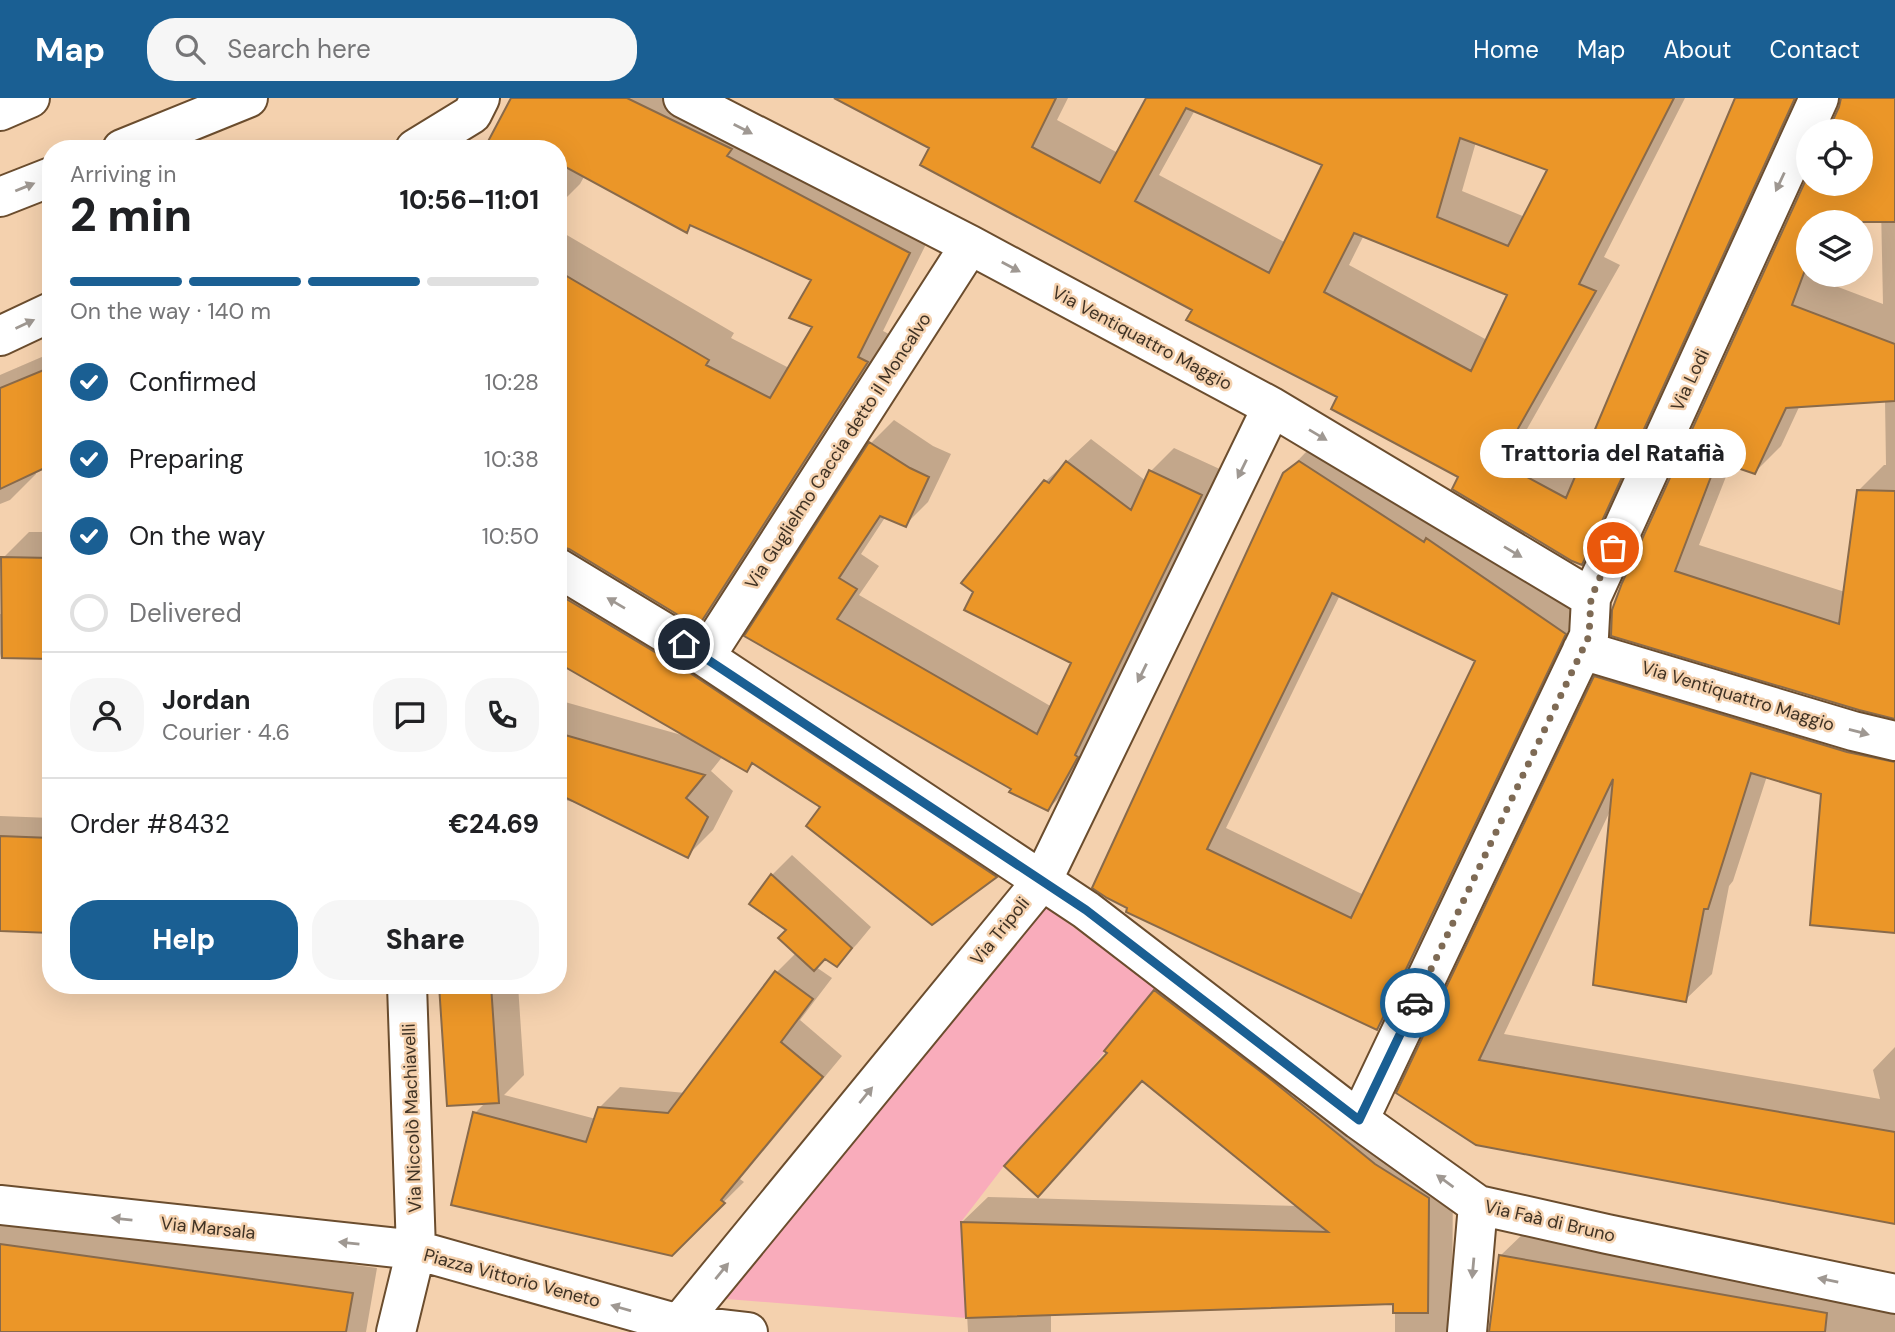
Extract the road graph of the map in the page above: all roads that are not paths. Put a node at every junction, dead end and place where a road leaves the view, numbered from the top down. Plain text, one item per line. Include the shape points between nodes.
1 (30, 98) edge
2 (248, 98) edge
3 (480, 98) edge
4 (682, 98) edge
5 (1819, 98) edge
6 (0, 111) edge
7 (194, 136) edge
8 (172, 140) edge
9 (430, 140) edge
10 (42, 181) edge
11 (0, 197) edge
12 (970, 245) junction
13 (42, 316) edge
14 (0, 336) edge
15 (1272, 407) junction
16 (567, 573) edge
17 (1591, 598) junction
18 (1582, 650) junction
19 (705, 657) junction
20 (1895, 741) edge
21 (1041, 881) junction
22 (407, 994) edge
23 (1359, 1120) junction
24 (0, 1205) edge
25 (1478, 1205) junction
26 (416, 1251) junction
27 (1895, 1294) edge
28 (679, 1328) edge
29 (396, 1332) edge
30 (748, 1332) edge
31 (1467, 1332) edge

1 - 6 street
2 - 7 street
3 - 9 street via 472,114
4 -> 12 street, Via Ventiquattro Maggio
5 -> 17 street, Via Lodi
7 - 8 street
11 -> 10 street
12 -> 15 street, Via Ventiquattro Maggio
12 - 19 street, Via Guglielmo Caccia detto il Moncalvo
14 -> 13 street
15 -> 17 street, Via Ventiquattro Maggio
15 -> 21 street, Via Tripoli
19 -> 16 street, Via Faà di Bruno
17 - 18 street, Via Lodi via 1589,636
18 -> 20 street, Via Ventiquattro Maggio
18 - 23 street, Via Lodi
19 - 21 street, Via Faà di Bruno
21 - 23 street, Via Faà di Bruno via 1086,910
28 -> 21 street, Via Tripoli
22 - 26 street, Via Niccolò Machiavelli
25 -> 23 street, Via Faà di Bruno
26 -> 24 street, Via Marsala
27 -> 25 street, Via Faà di Bruno
25 -> 31 street
28 -> 26 street, Piazza Vittorio Veneto
26 - 29 street, Piazza Vittorio Veneto
28 - 30 street

